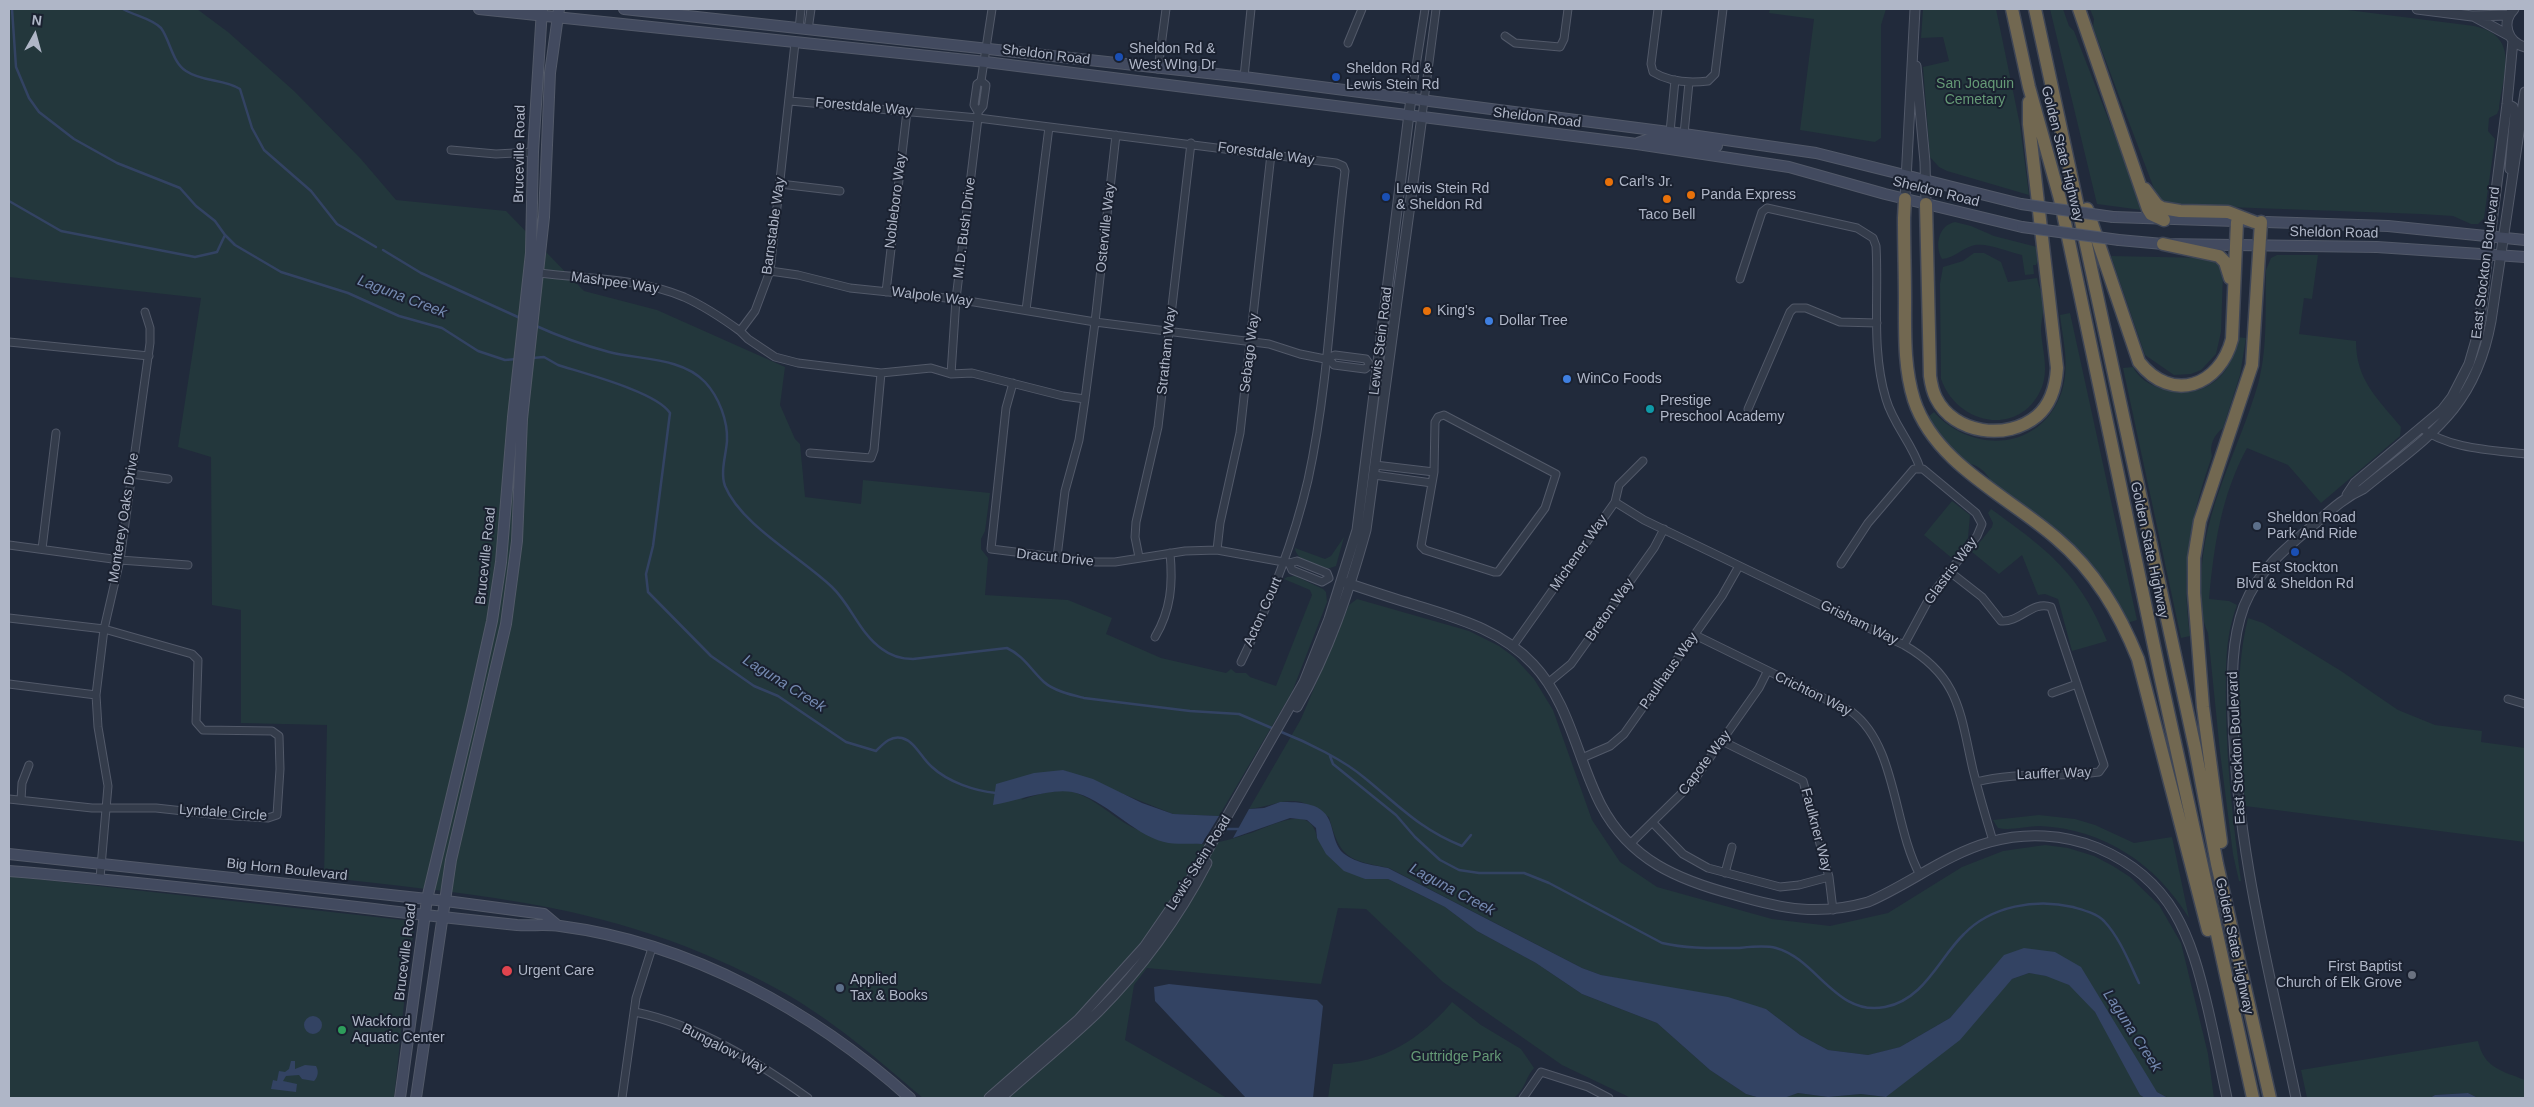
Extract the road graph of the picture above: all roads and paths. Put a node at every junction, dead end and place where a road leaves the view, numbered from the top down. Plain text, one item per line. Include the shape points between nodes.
1 (479, 9) edge
2 (624, 9) edge
3 (801, 9) edge
4 (811, 9) edge
5 (992, 9) edge
6 (1166, 9) edge
7 (1251, 9) edge
8 (1362, 9) edge
9 (1424, 9) edge
10 (1436, 9) edge
11 (1568, 9) edge
12 (1658, 9) edge
13 (1723, 9) edge
14 (1915, 9) edge
15 (2012, 9) edge
16 (2035, 9) edge
17 (2079, 9) edge
18 (2417, 9) edge
19 (659, 11) edge
20 (541, 12) edge
21 (2512, 12) edge
22 (558, 13) edge
23 (2472, 16) junction
24 (803, 29) junction
25 (1504, 36) dead end
26 (2511, 38) junction
27 (796, 43) junction
28 (1348, 43) dead end
29 (2525, 47) edge
30 (987, 48) junction
31 (1914, 51) junction
32 (986, 62) junction
33 (1158, 69) junction
34 (1244, 77) junction
35 (1675, 80) junction
36 (1689, 82) junction
37 (2029, 86) junction
38 (2525, 92) edge
39 (1411, 98) junction
40 (790, 100) junction
41 (1424, 100) junction
42 (1673, 100) junction
43 (1687, 102) junction
44 (2507, 104) junction
45 (907, 111) junction
46 (1408, 114) junction
47 (978, 115) junction
48 (1422, 116) junction
49 (1049, 127) junction
50 (1670, 132) junction
51 (1684, 134) junction
52 (1116, 135) junction
53 (1191, 144) junction
54 (1637, 144) junction
55 (1772, 147) junction
56 (451, 150) dead end
57 (533, 152) junction
58 (2067, 152) junction
59 (1271, 154) junction
60 (1908, 176) junction
61 (2140, 179) junction
62 (1926, 181) junction
63 (2512, 182) junction
64 (780, 184) junction
65 (840, 191) dead end
66 (1906, 199) junction
67 (1926, 204) junction
68 (1397, 211) junction
69 (2164, 220) junction
70 (2237, 222) junction
71 (2258, 222) junction
72 (2490, 236) junction
73 (2504, 238) junction
74 (2525, 240) edge
75 (2163, 244) junction
76 (2235, 245) junction
77 (2258, 245) junction
78 (2488, 254) junction
79 (2502, 255) junction
80 (2525, 257) edge
81 (770, 271) junction
82 (538, 273) junction
83 (1740, 279) dead end
84 (1399, 281) junction
85 (1388, 286) junction
86 (886, 292) junction
87 (2233, 293) junction
88 (532, 294) junction
89 (956, 300) junction
90 (1026, 310) junction
91 (145, 312) dead end
92 (1095, 322) junction
93 (1877, 323) junction
94 (740, 331) junction
95 (1169, 331) junction
96 (9, 342) edge
97 (1252, 342) junction
98 (149, 356) junction
99 (1390, 358) junction
100 (1327, 359) junction
101 (1374, 366) junction
102 (522, 371) junction
103 (881, 373) junction
104 (951, 374) junction
105 (1013, 383) junction
106 (1085, 399) junction
107 (1748, 409) dead end
108 (2421, 428) junction
109 (56, 432) dead end
110 (2430, 434) junction
111 (810, 453) dead end
112 (2525, 454) edge
113 (1643, 461) dead end
114 (1376, 465) junction
115 (1920, 468) junction
116 (1434, 472) junction
117 (132, 474) junction
118 (1374, 475) junction
119 (168, 479) dead end
120 (1432, 482) junction
121 (2347, 496) junction
122 (1615, 502) junction
123 (1664, 529) junction
124 (9, 546) edge
125 (42, 550) junction
126 (1217, 550) junction
127 (1170, 553) junction
128 (1057, 557) junction
129 (1139, 557) junction
130 (120, 560) junction
131 (1287, 562) junction
132 (1841, 564) dead end
133 (188, 565) dead end
134 (1739, 566) junction
135 (1950, 572) junction
136 (1341, 581) junction
137 (1351, 584) junction
138 (9, 618) edge
139 (104, 629) junction
140 (1695, 635) junction
141 (1155, 637) dead end
142 (1904, 644) junction
143 (1513, 646) junction
144 (1241, 662) dead end
145 (1767, 672) junction
146 (1548, 683) junction
147 (9, 684) edge
148 (2077, 684) junction
149 (2052, 693) dead end
150 (96, 695) junction
151 (2508, 699) dead end
152 (1297, 702) junction
153 (2525, 704) edge
154 (1722, 740) junction
155 (1582, 758) junction
156 (29, 765) dead end
157 (1976, 782) junction
158 (9, 799) edge
159 (21, 800) junction
160 (108, 808) junction
161 (1653, 823) junction
162 (1993, 841) junction
163 (1630, 844) junction
164 (1732, 847) dead end
165 (9, 854) edge
166 (1204, 862) junction
167 (102, 863) junction
168 (2217, 864) junction
169 (9, 871) edge
170 (1724, 873) junction
171 (1920, 875) junction
172 (1829, 877) junction
173 (100, 878) junction
174 (427, 899) junction
175 (446, 901) junction
176 (1833, 910) junction
177 (426, 915) junction
178 (444, 918) junction
179 (557, 925) junction
180 (652, 948) junction
181 (635, 1012) junction
182 (2235, 1019) junction
183 (400, 1098) edge
184 (416, 1098) edge
185 (622, 1098) edge
186 (808, 1098) edge
187 (910, 1098) edge
188 (989, 1098) edge
189 (1001, 1098) edge
190 (1523, 1098) edge
191 (1609, 1098) edge
192 (2227, 1098) edge
193 (2253, 1098) edge
194 (2270, 1098) edge
195 (2296, 1098) edge

1 - 20 main road, Sheldon Road
2 - 19 main road, Sheldon Road
3 - 24 street
4 - 24 street
5 - 30 street, M.D. Bush Drive
6 - 33 street
7 - 34 street
8 - 28 street
9 - 39 street
10 - 41 street
11 - 25 street via 1560,47 1515,43
12 - 35 street via 1651,64 1653,72
13 - 36 street via 1713,78
14 - 31 street
15 - 37 highway, Golden State Highway
16 - 58 highway, Golden State Highway
17 - 61 highway
18 - 23 street
19 - 24 main road, Sheldon Road
20 - 22 main road, Sheldon Road
20 - 57 main road, Bruceville Road
21 - 23 street
21 - 26 street, East Stockton Boulevard via 2507,29
22 - 27 main road, Sheldon Road
22 - 82 main road, Bruceville Road via 550,73 544,216
23 - 26 street
24 - 30 main road, Sheldon Road
26 - 29 street
26 - 44 street, East Stockton Boulevard
27 - 32 main road, Sheldon Road
27 - 40 street, Barnstable Way
30 - 32 street, M.D. Bush Drive
30 - 33 main road, Sheldon Road
31 - 60 street
31 - 62 street
32 - 46 main road, Sheldon Road
32 - 47 street, M.D. Bush Drive via 982,81 986,86 984,106
33 - 34 main road, Sheldon Road
34 - 39 main road, Sheldon Road
35 - 36 street
35 - 42 street
36 - 43 street
37 - 67 highway via 2029,124 2057,368 2046,406 2037,416 2017,427 1993,432 1970,427 1950,415 1936,398 1930,376
37 - 182 highway, Golden State Highway via 2060,199
38 - 63 street, East Stockton Boulevard
39 - 41 main road, Sheldon Road
39 - 46 street, Lewis Stein Road
40 - 45 street, Forestdale Way
40 - 64 street, Barnstable Way
41 - 48 street
41 - 50 main road, Sheldon Road
42 - 43 street
42 - 50 street
43 - 51 street
44 - 63 street via 2515,113 2509,163
44 - 72 street, East Stockton Boulevard
45 - 47 street, Forestdale Way
45 - 86 street, Nobleboro Way
46 - 48 main road, Sheldon Road
46 - 68 street, Lewis Stein Road
47 - 49 street, Forestdale Way
47 - 89 street, M.D. Bush Drive
48 - 54 main road, Sheldon Road
48 - 84 street, Lewis Stein Road
49 - 52 street, Forestdale Way
49 - 90 street
50 - 51 main road, Sheldon Road
51 - 55 main road, Sheldon Road
52 - 53 street, Forestdale Way
52 - 92 street, Osterville Way
53 - 59 street, Forestdale Way
53 - 95 street, Stratham Way
54 - 55 main road via 1652,138 1753,150
54 - 66 main road, Sheldon Road via 1783,166
55 - 60 main road, Sheldon Road via 1816,153
56 - 57 street
57 - 88 main road, Bruceville Road
58 - 87 highway via 2135,350 2146,370 2176,385 2187,386 2208,379 2224,362 2229,351
58 - 168 highway, Golden State Highway
59 - 97 street, Sebago Way
59 - 100 street, Forestdale Way via 1336,163 1345,171
60 - 62 main road, Sheldon Road
60 - 66 street
61 - 69 highway via 2148,209
61 - 71 highway via 2162,208 2228,212
62 - 67 street
62 - 69 main road, Sheldon Road, bridge via 2021,204 2113,217
63 - 73 street, East Stockton Boulevard
64 - 65 street
64 - 81 street, Barnstable Way
66 - 67 main road, Sheldon Road
66 - 182 highway via 1906,356 1915,401 1923,419 1947,453 2034,520 2077,558 2102,588 2120,617 2138,659 2194,882
67 - 75 main road, Sheldon Road, bridge via 2022,227
68 - 84 street via 1400,223 1393,270
68 - 85 street, Lewis Stein Road
69 - 70 main road, Sheldon Road
70 - 71 main road, Sheldon Road
70 - 76 highway
71 - 72 main road, Sheldon Road via 2388,226
71 - 77 highway
72 - 73 main road, Sheldon Road
72 - 78 street, East Stockton Boulevard
73 - 74 main road, Sheldon Road
73 - 79 street, East Stockton Boulevard
75 - 76 main road, Sheldon Road
75 - 87 highway via 2219,256 2225,262
76 - 77 main road, Sheldon Road
76 - 87 highway
77 - 78 main road, Sheldon Road via 2377,247
77 - 168 highway via 2252,365 2200,521 2195,546 2194,593 2203,707 2221,842
78 - 79 main road, Sheldon Road
78 - 108 street, East Stockton Boulevard via 2481,315 2469,364 2452,397
79 - 80 main road, Sheldon Road
79 - 110 street, East Stockton Boulevard via 2490,328 2476,375 2466,395
81 - 86 street, Walpole Way
81 - 94 street, Barnstable Way via 759,303
82 - 88 main road, Bruceville Road
82 - 94 street, Mashpee Way via 665,290 700,305
83 - 93 street via 1762,212 1767,208 1858,228 1873,238 1876,246
84 - 99 street, Lewis Stein Road
85 - 99 street via 1390,298 1385,345
85 - 101 street, Lewis Stein Road
86 - 89 street, Walpole Way
88 - 102 main road, Bruceville Road
89 - 90 street, Walpole Way
89 - 104 street, M.D. Bush Drive
90 - 92 street, Walpole Way
91 - 98 street, Monterey Oaks Drive via 150,328
92 - 95 street, Walpole Way
92 - 106 street
93 - 107 street via 1840,322 1806,308 1794,308
93 - 115 street via 1878,358 1885,398
94 - 103 street via 763,350 785,360
95 - 97 street, Walpole Way
95 - 129 street, Stratham Way via 1155,444 1136,522
96 - 98 street
97 - 100 street, Walpole Way
97 - 126 street, Sebago Way via 1240,433
98 - 117 street, Monterey Oaks Drive
99 - 114 street, Lewis Stein Road
100 - 101 street, Walpole Way via 1334,365 1364,369
100 - 131 street, Forestdale Way via 1308,480
101 - 136 street, Lewis Stein Road via 1357,530
102 - 174 main road, Bruceville Road via 492,621
102 - 175 main road, Bruceville Road via 517,542 506,624 452,860
103 - 104 street via 931,368
103 - 111 street via 871,458
104 - 105 street via 972,373
105 - 106 street
105 - 128 street, Dracut Drive via 1006,408 990,549
106 - 128 street via 1079,440 1065,491
108 - 110 street
108 - 121 street, East Stockton Boulevard via 2355,483
109 - 125 street
110 - 112 street via 2461,445
110 - 121 street, East Stockton Boulevard via 2362,488
113 - 122 street, Michener Way via 1619,486
114 - 116 street
114 - 118 street, Lewis Stein Road
115 - 132 street via 1914,469 1868,523
115 - 135 street, Glastris Way via 1976,513 1982,524 1973,543
116 - 120 street
116 - 120 street via 1436,422 1444,415 1556,474 1545,508 1498,572 1425,550 1421,546
117 - 119 street
117 - 130 street, Monterey Oaks Drive
118 - 120 street
118 - 137 street, Lewis Stein Road via 1366,530
121 - 195 street, East Stockton Boulevard via 2290,543 2261,574 2244,606 2234,653 2234,740 2240,826
122 - 123 street, Grisham Way
122 - 143 street, Michener Way
123 - 134 street, Grisham Way
123 - 146 street, Breton Way via 1572,664
124 - 125 street
125 - 130 street
126 - 127 street, Dracut Drive
126 - 131 street, Dracut Drive
127 - 129 street, Dracut Drive
127 - 141 street via 1172,587 1167,614
128 - 129 street, Dracut Drive via 1096,562
130 - 133 street
130 - 139 street, Monterey Oaks Drive
131 - 136 street, Dracut Drive via 1292,570 1322,582 1329,578
131 - 144 street, Acton Court
134 - 140 street, Paulhaus Way
134 - 142 street, Grisham Way
135 - 142 street, Glastris Way via 1930,597
135 - 148 street, Lauffer Way via 1982,597 2001,621 2009,622 2045,604 2051,607
136 - 137 street
136 - 152 street, Lewis Stein Road
137 - 143 street via 1470,622
137 - 152 street, Lewis Stein Road via 1318,667
138 - 139 street
139 - 150 street, Monterey Oaks Drive
139 - 160 street, Lyndale Circle via 192,654 198,660 196,722 199,728 272,731 279,736 280,769 277,815 268,818 156,808
140 - 145 street, Crichton Way
140 - 155 street, Paulhaus Way via 1624,734 1610,746
142 - 157 street, Grisham Way via 1934,667 1950,688 1963,717
143 - 146 street
145 - 154 street, Capote Way
145 - 171 street, Crichton Way via 1852,712 1869,728 1880,748 1910,857
146 - 155 street via 1564,710
147 - 150 street
148 - 149 street
148 - 157 street, Lauffer Way via 2104,765 2099,772 2080,775 2027,773
150 - 160 street, Monterey Oaks Drive
151 - 153 street
152 - 166 street, Lewis Stein Road
154 - 161 street, Capote Way via 1692,783
154 - 172 street, Faulkner Way via 1803,781
155 - 163 street via 1602,807
156 - 159 street via 22,783
157 - 162 street, Grisham Way
158 - 159 street
159 - 160 street
160 - 167 street, Monterey Oaks Drive
161 - 163 street, Capote Way
161 - 170 street via 1691,860
162 - 171 street via 1962,852
162 - 192 street via 2039,836 2073,840 2119,859 2147,879 2169,903 2188,936 2199,970
163 - 176 street via 1660,868 1697,885 1776,907
164 - 170 street
165 - 167 main road, Big Horn Boulevard
166 - 188 street, Lewis Stein Road via 1150,939 1115,981 1078,1020
166 - 189 street, Lewis Stein Road via 1163,935 1123,984 1078,1031
167 - 173 street, Monterey Oaks Drive
167 - 174 main road, Big Horn Boulevard
168 - 194 highway, Golden State Highway
169 - 173 main road, Big Horn Boulevard
170 - 172 street via 1780,887
171 - 176 street via 1868,902
172 - 176 street, Faulkner Way
173 - 177 main road, Big Horn Boulevard
174 - 175 main road, Big Horn Boulevard
174 - 177 main road, Bruceville Road
175 - 178 main road, Bruceville Road
175 - 179 main road, Big Horn Boulevard via 544,914
177 - 178 main road, Big Horn Boulevard
177 - 183 main road, Bruceville Road
178 - 179 main road, Big Horn Boulevard via 540,927
178 - 184 main road, Bruceville Road
179 - 180 main road, Big Horn Boulevard
180 - 181 street via 636,998
180 - 187 main road, Big Horn Boulevard via 732,979 802,1016 860,1055
181 - 185 street
181 - 186 street, Bungalow Way via 657,1017 717,1042 763,1067
182 - 193 highway, Golden State Highway
190 - 191 street via 1541,1072

